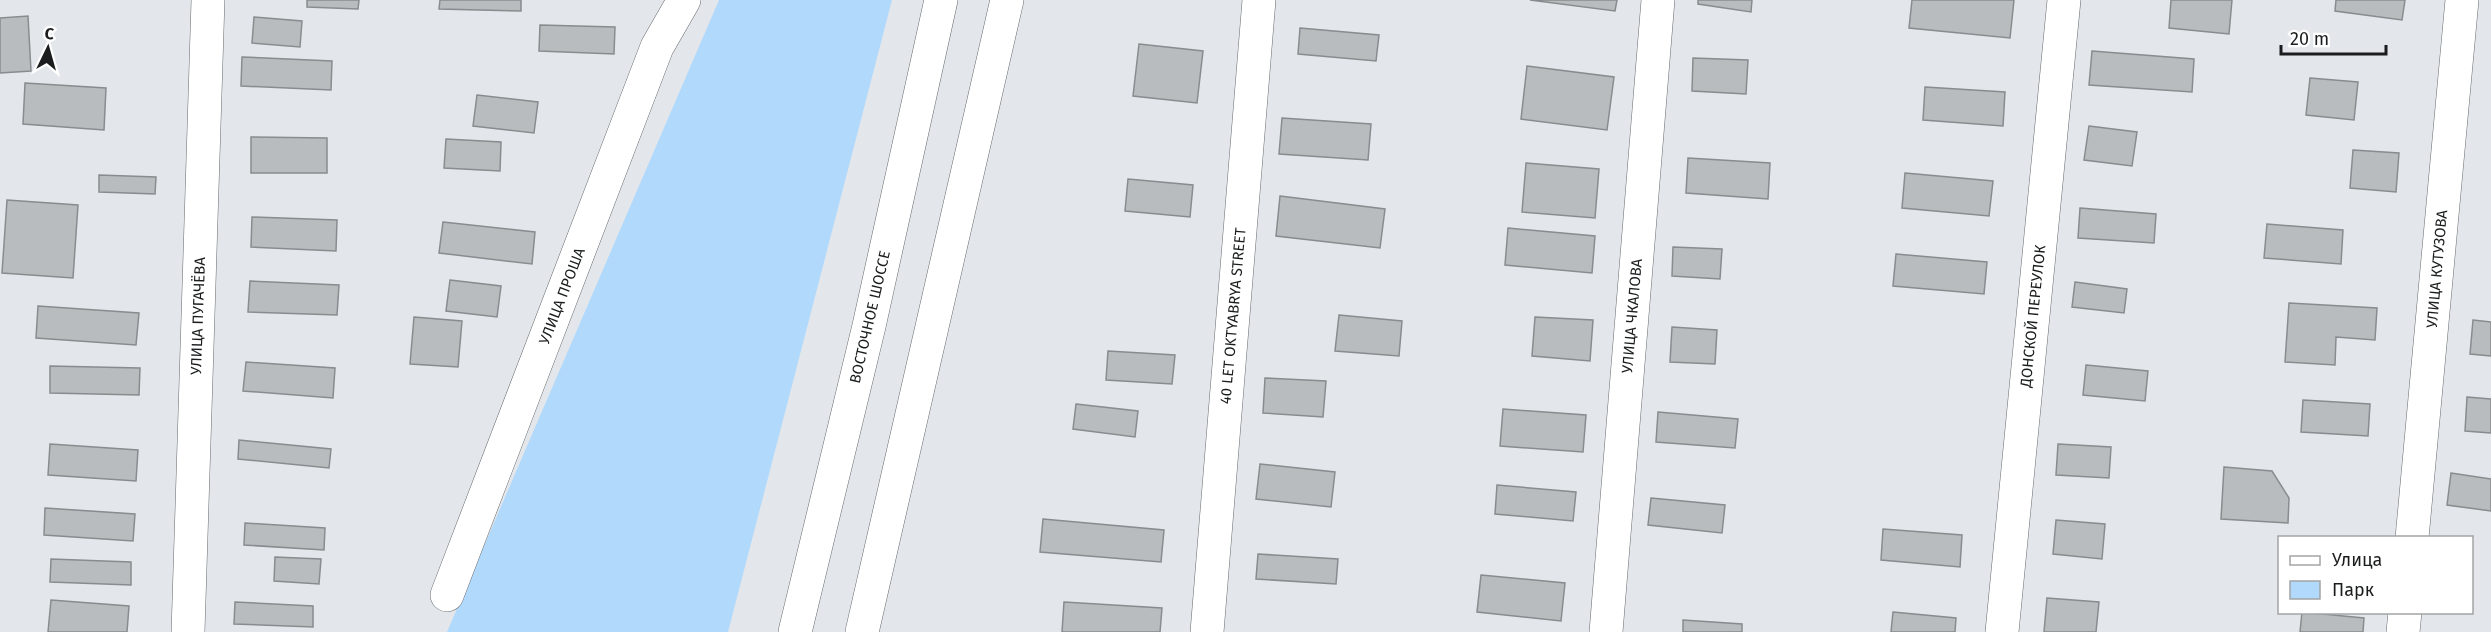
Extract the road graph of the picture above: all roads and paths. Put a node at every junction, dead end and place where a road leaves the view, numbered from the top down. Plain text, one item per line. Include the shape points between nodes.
1 (208, 0) edge
2 (684, 0) edge
3 (941, 0) edge
4 (1007, 0) edge
5 (1259, 0) edge
6 (1658, 0) edge
7 (2064, 0) edge
8 (2462, 0) edge
9 (2412, 536) edge
10 (447, 595) dead end
11 (2405, 614) edge
12 (188, 632) edge
13 (795, 632) edge
14 (862, 632) edge
15 (1208, 632) edge
16 (1606, 632) edge
17 (2002, 632) edge
18 (2403, 632) edge

1 - 12 main road, УЛИЦА ПУГАЧЁВА
2 - 10 main road, УЛИЦА ПРОША via 657,47
3 - 13 main road, ВОСТОЧНОЕ ШОССЕ via 869,326
4 - 14 main road
5 - 15 main road, 40 LET OKTYABRYA STREET
6 - 16 main road, УЛИЦА ЧКАЛОВА
7 - 17 main road, ДОНСКОЙ ПЕРЕУЛОК
8 - 9 main road, УЛИЦА КУТУЗОВА
11 - 18 main road

